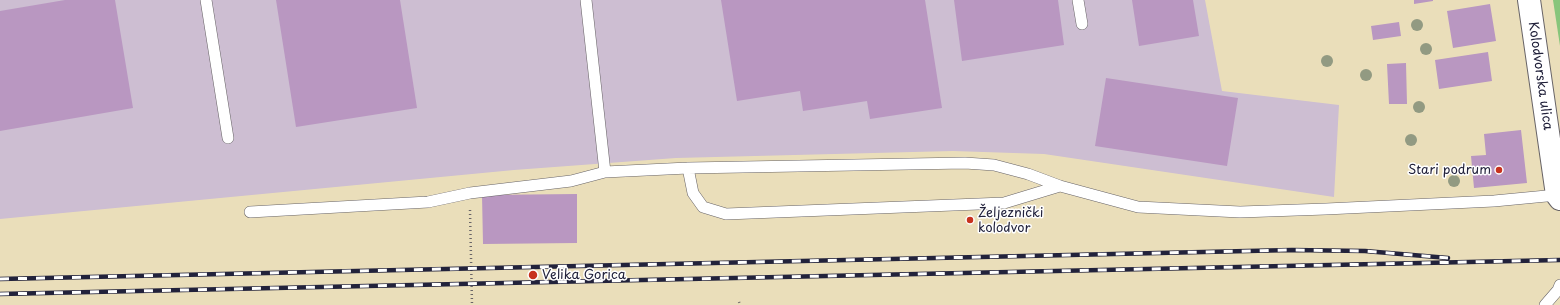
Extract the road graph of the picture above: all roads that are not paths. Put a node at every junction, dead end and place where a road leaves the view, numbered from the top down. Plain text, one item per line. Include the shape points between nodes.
1 (206, 0) edge
2 (586, 0) edge
3 (1078, 0) edge
4 (1529, 0) edge
5 (1082, 24) dead end
6 (228, 138) dead end
7 (688, 168) junction
8 (605, 172) junction
9 (1060, 186) junction
10 (1559, 197) edge
11 (250, 212) dead end
12 (1560, 285) edge
13 (1545, 305) edge

1 - 6 lane
2 - 8 lane
3 - 5 lane
4 - 10 street, Kolodvorska ulica
7 - 8 lane
7 - 9 lane via 965,163 994,165
7 - 9 lane via 693,193 703,207 726,214 1004,204
8 - 11 lane via 571,180 470,193 428,202
9 - 10 lane via 1138,207 1240,212
12 - 13 lane

